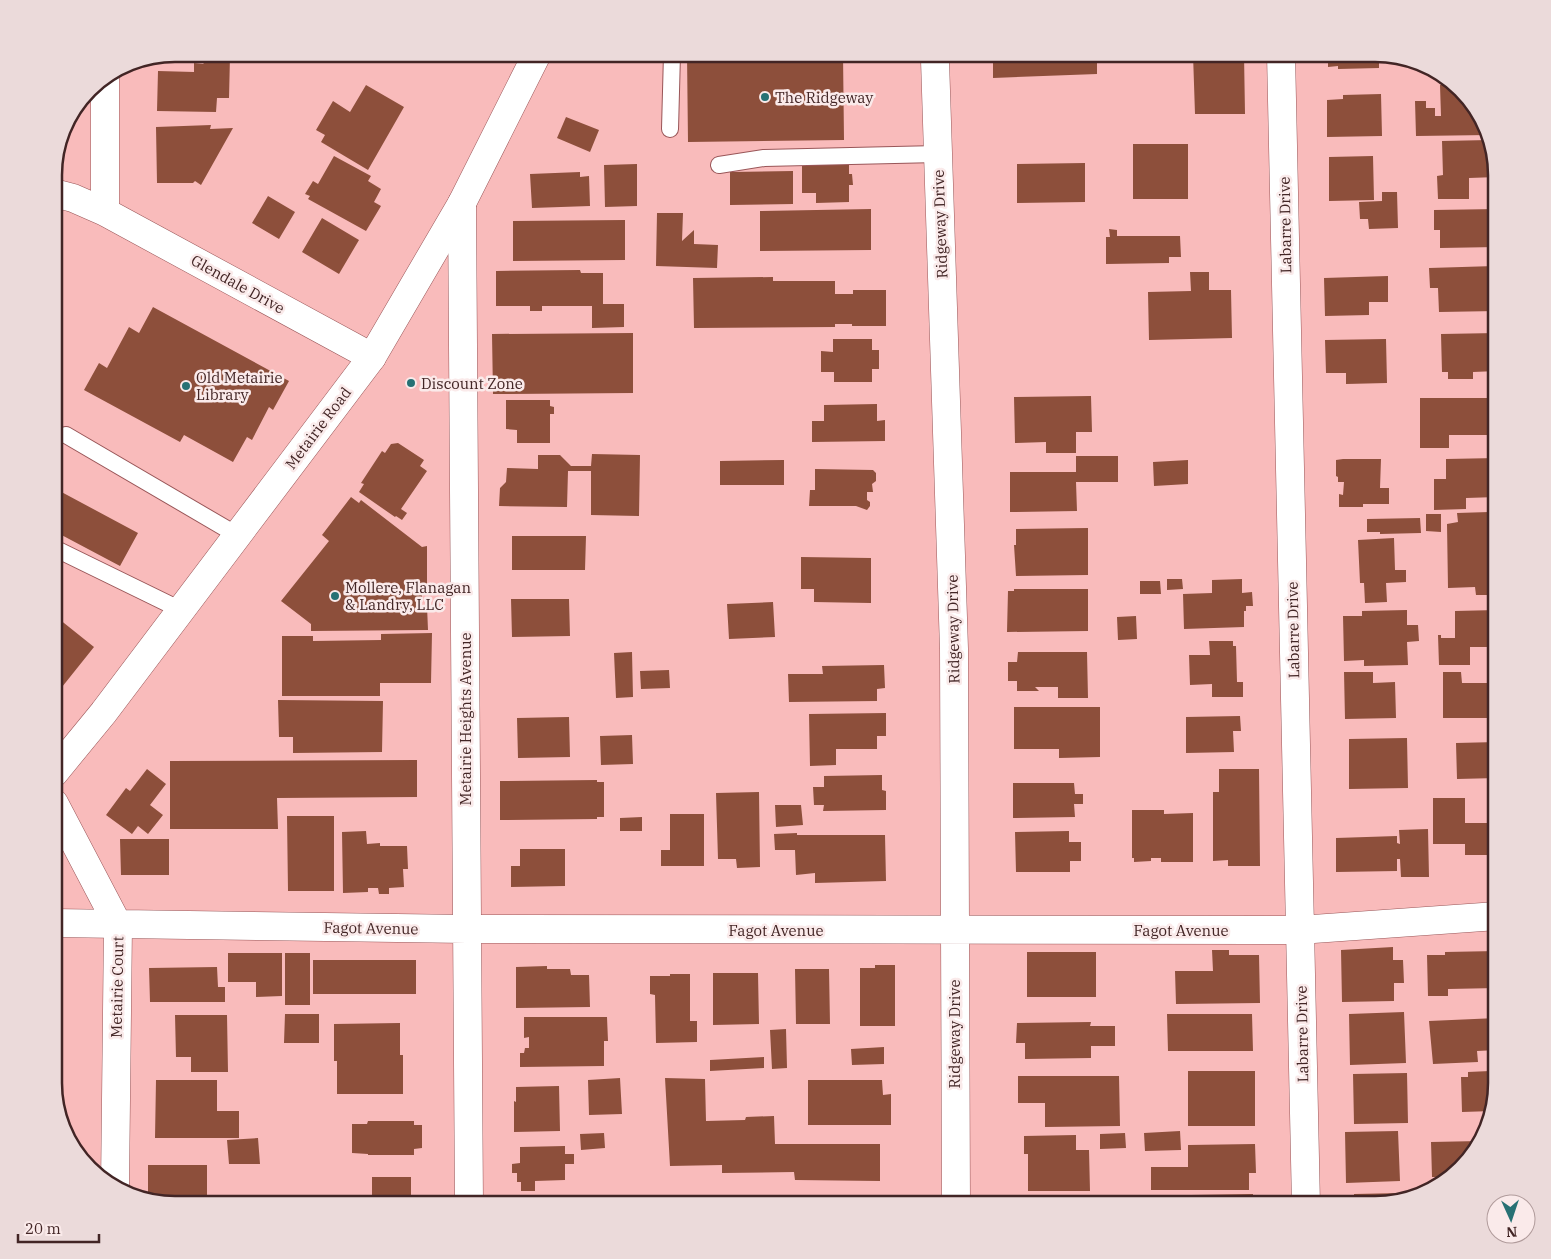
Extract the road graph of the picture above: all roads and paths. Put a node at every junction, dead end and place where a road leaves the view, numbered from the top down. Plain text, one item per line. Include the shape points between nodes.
1 (532, 63) edge
2 (672, 63) edge
3 (935, 63) edge
4 (1281, 63) edge
5 (105, 88) edge
6 (670, 129) dead end
7 (938, 154) junction
8 (719, 165) dead end
9 (64, 195) edge
10 (462, 203) junction
11 (105, 212) junction
12 (372, 357) junction
13 (66, 435) dead end
14 (237, 535) junction
15 (63, 552) edge
16 (181, 610) junction
17 (63, 762) edge
18 (63, 820) edge
19 (1488, 917) edge
20 (63, 922) edge
21 (118, 924) junction
22 (467, 929) junction
23 (954, 930) junction
24 (1299, 930) junction
25 (115, 1178) edge
26 (469, 1196) edge
27 (956, 1196) edge
28 (1306, 1196) edge

1 - 10 street, Metairie Road
2 - 6 lane
3 - 7 street, Ridgeway Drive
4 - 24 street, Labarre Drive
5 - 11 street
7 - 8 lane via 764,158
7 - 23 street, Ridgeway Drive via 954,648
9 - 11 street, Glendale Drive
10 - 12 street, Metairie Road
10 - 22 street, Metairie Heights Avenue
11 - 12 street, Glendale Drive
12 - 14 street, Metairie Road
13 - 14 lane
14 - 16 street, Metairie Road
15 - 16 lane
16 - 17 street, Metairie Road
18 - 21 street, Metairie Court
19 - 24 street, Fagot Avenue
20 - 21 street, Fagot Avenue
21 - 22 street, Fagot Avenue
21 - 25 street, Metairie Court
22 - 23 street, Fagot Avenue
22 - 26 street, Metairie Heights Avenue
23 - 24 street, Fagot Avenue
23 - 27 street, Ridgeway Drive
24 - 28 street, Labarre Drive

